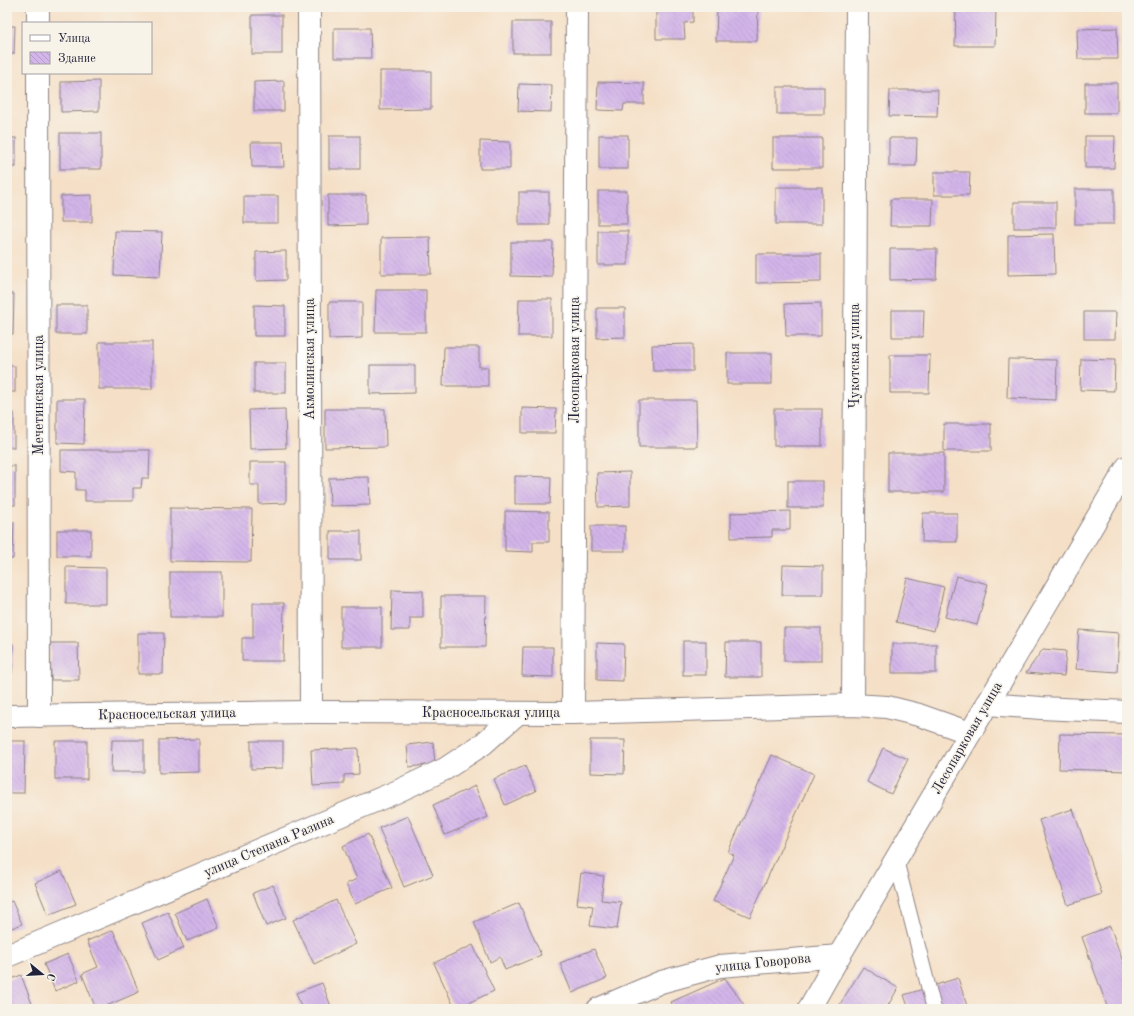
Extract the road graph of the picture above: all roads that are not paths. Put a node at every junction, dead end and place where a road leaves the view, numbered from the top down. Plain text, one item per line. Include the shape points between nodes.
1 (38, 7) edge
2 (309, 7) edge
3 (577, 7) edge
4 (857, 7) edge
5 (38, 22) edge
6 (38, 74) edge
7 (1127, 467) edge
8 (853, 704) junction
9 (987, 704) junction
10 (311, 712) junction
11 (1127, 712) edge
12 (518, 713) junction
13 (573, 713) junction
14 (7, 716) edge
15 (39, 716) junction
16 (970, 733) junction
17 (896, 860) junction
18 (7, 956) edge
19 (839, 956) junction
20 (598, 1009) edge
21 (809, 1009) edge
22 (934, 1009) edge

1 - 5 street
2 - 10 street, Акмолинская улица
3 - 13 street, Лесопарковая улица
4 - 8 street, Чукотская улица
6 - 15 street, Мечетинская улица
7 - 9 street, Лесопарковая улица
8 - 13 street, Красносельская улица
8 - 16 street, Красносельская улица via 887,707
9 - 11 street
9 - 16 street, Лесопарковая улица
10 - 12 street, Красносельская улица
10 - 15 street, Красносельская улица
12 - 13 street, Красносельская улица
12 - 18 street, улица Степана Разина via 483,744 445,769
14 - 15 street, Красносельская улица
16 - 17 street, Лесопарковая улица
17 - 19 street, Лесопарковая улица
17 - 22 lane
19 - 20 street, улица Говорова via 720,966 661,982
19 - 21 street, Лесопарковая улица

